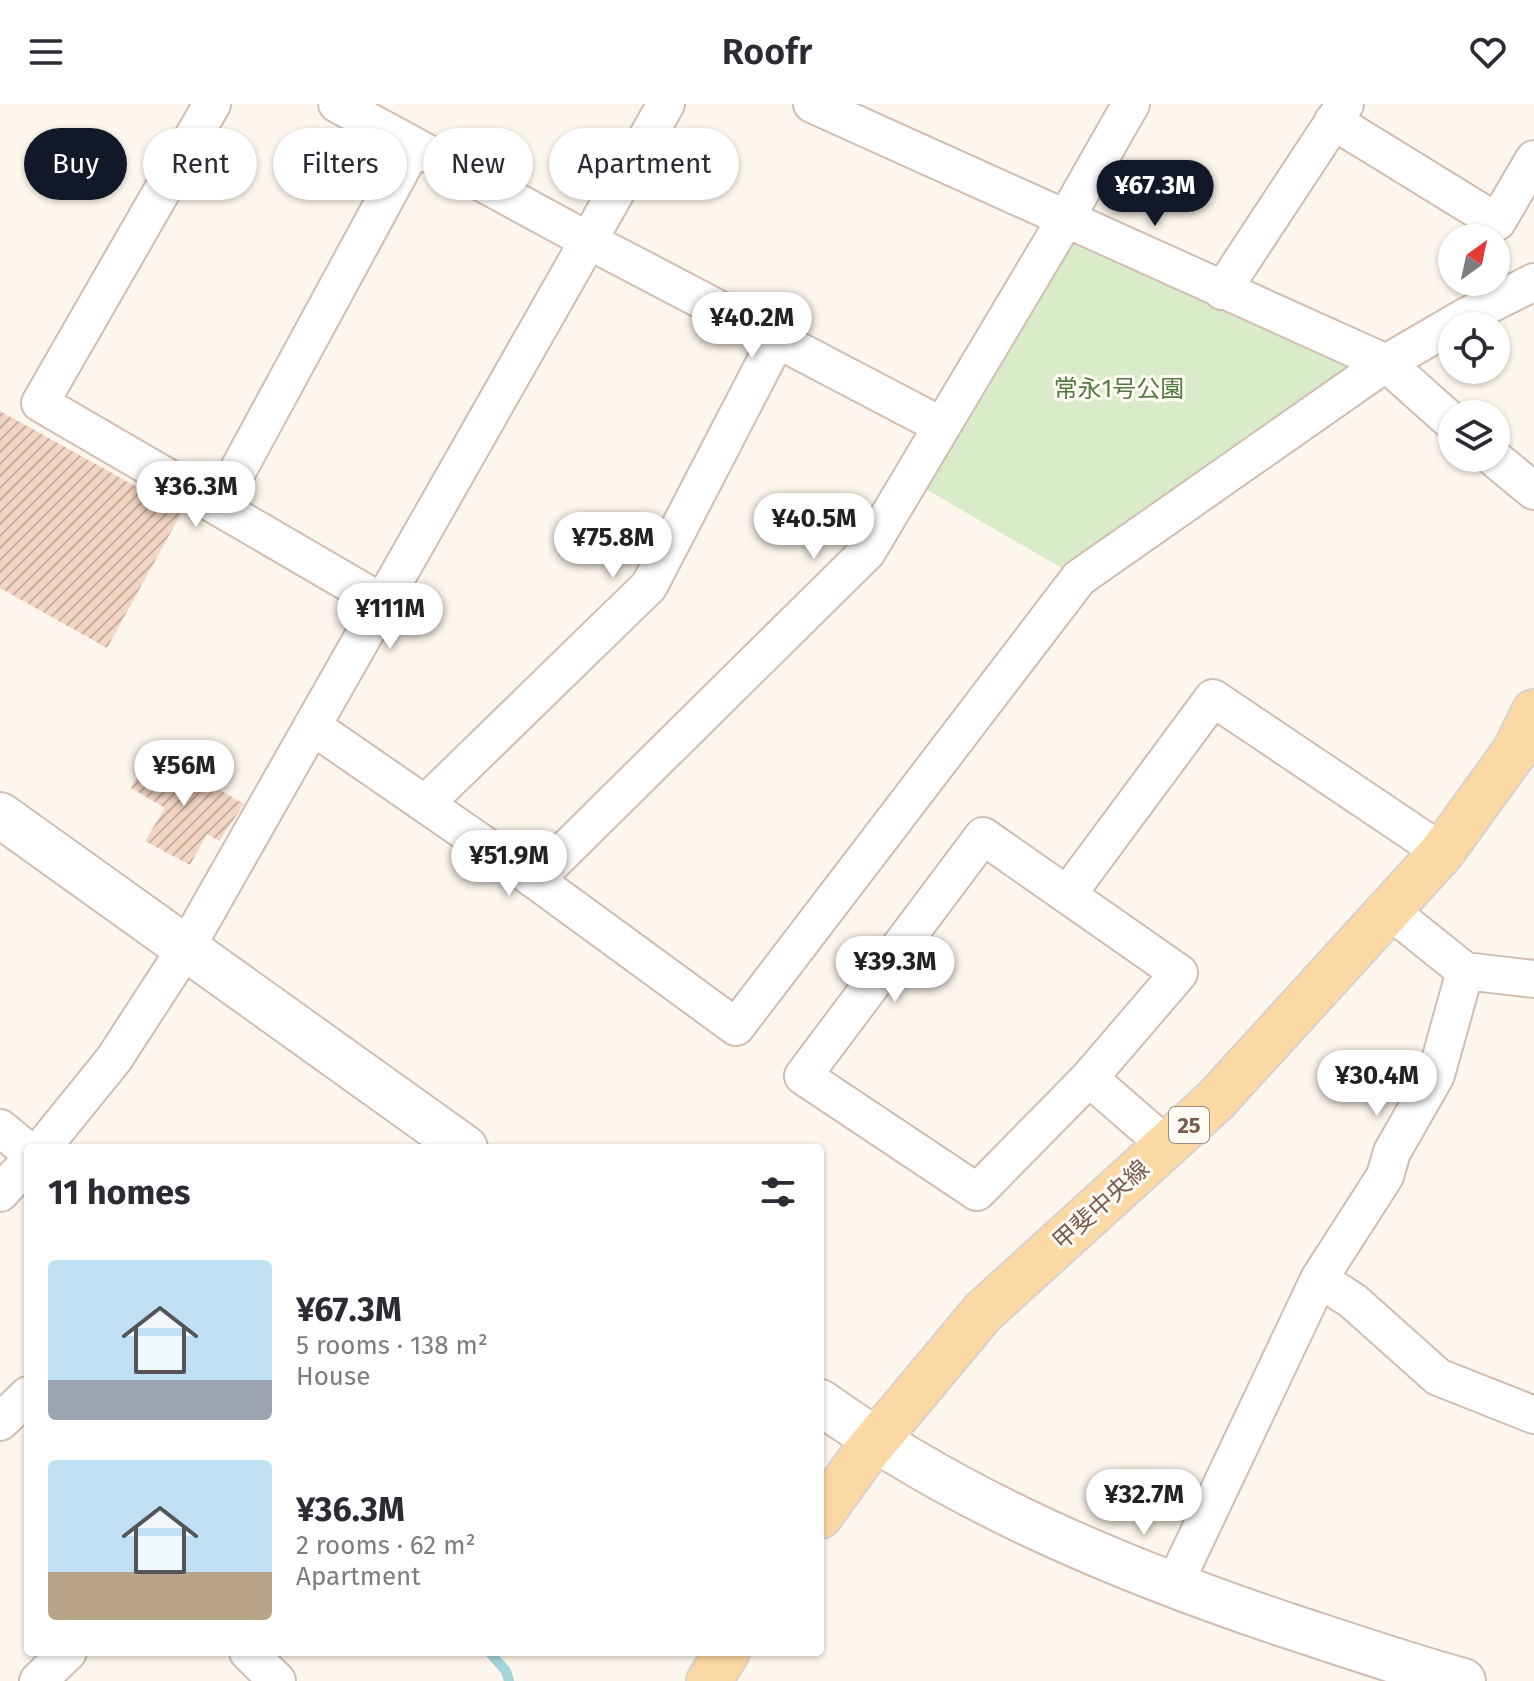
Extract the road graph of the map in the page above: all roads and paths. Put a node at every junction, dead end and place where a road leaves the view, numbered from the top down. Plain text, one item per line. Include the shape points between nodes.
1 (212, 104) edge
2 (337, 104) edge
3 (666, 104) edge
4 (812, 104) edge
5 (1131, 104) edge
6 (1339, 113) edge
7 (414, 146) junction
8 (1534, 159) edge
9 (1065, 220) junction
10 (589, 241) junction
11 (1534, 282) edge
12 (1222, 291) junction
13 (777, 339) junction
14 (1386, 363) junction
15 (1438, 409) edge
16 (942, 426) junction
17 (1510, 471) edge
18 (1534, 491) edge
19 (218, 507) junction
20 (383, 603) junction
21 (1534, 712) edge
22 (312, 726) junction
23 (425, 804) junction
24 (0, 815) edge
25 (1442, 852) junction
26 (535, 880) junction
27 (1067, 895) junction
28 (1389, 910) junction
29 (186, 948) junction
30 (1465, 971) junction
31 (1534, 979) edge
32 (1089, 1078) junction
33 (0, 1128) edge
34 (45, 1144) edge
35 (459, 1144) edge
36 (1166, 1145) junction
37 (24, 1148) edge
38 (24, 1167) edge
39 (0, 1193) edge
40 (1319, 1279) junction
41 (24, 1399) edge
42 (824, 1405) edge
43 (1534, 1415) edge
44 (0, 1422) edge
45 (876, 1441) junction
46 (824, 1511) edge
47 (1174, 1585) junction
48 (64, 1656) edge
49 (252, 1656) edge
50 (725, 1656) edge
51 (1409, 1674) edge
52 (38, 1681) edge
53 (277, 1681) edge
54 (709, 1681) edge
55 (1463, 1681) edge

1 - 19 street via 40,403
2 - 7 street
3 - 10 street
4 - 9 street
5 - 9 street
6 - 8 street via 1497,222
6 - 12 street
7 - 10 street
7 - 19 street
9 - 12 street
9 - 16 street
10 - 13 street
10 - 20 street
11 - 14 street
12 - 14 street
13 - 16 street
13 - 23 street via 649,586
14 - 15 street
14 - 26 street via 1079,578 736,1027
16 - 26 street via 867,552
17 - 18 street
19 - 20 street
20 - 22 street
21 - 25 main road, 甲斐中央線 / 25 via 1515,751
22 - 23 street
22 - 29 street
23 - 26 street
24 - 29 street
25 - 27 street via 1213,698
25 - 28 main road, 甲斐中央線 / 25
27 - 32 street via 1179,973
27 - 32 street via 983,836 803,1076 977,1192
28 - 30 street
28 - 36 main road, 甲斐中央線 / 25 via 1215,1101
29 - 34 street via 114,1059
29 - 35 street
30 - 31 street
30 - 40 street via 1436,1075 1392,1152 1385,1176
32 - 36 street
33 - 37 street
36 - 45 main road, 甲斐中央線 / 25 via 983,1312
38 - 39 street
40 - 43 street via 1353,1301 1438,1377
40 - 47 street
41 - 44 street
42 - 45 street
45 - 46 main road, 甲斐中央線 / 25
45 - 47 street via 968,1494 1093,1554
47 - 51 street
48 - 52 street
49 - 53 street
50 - 54 main road
51 - 55 street

